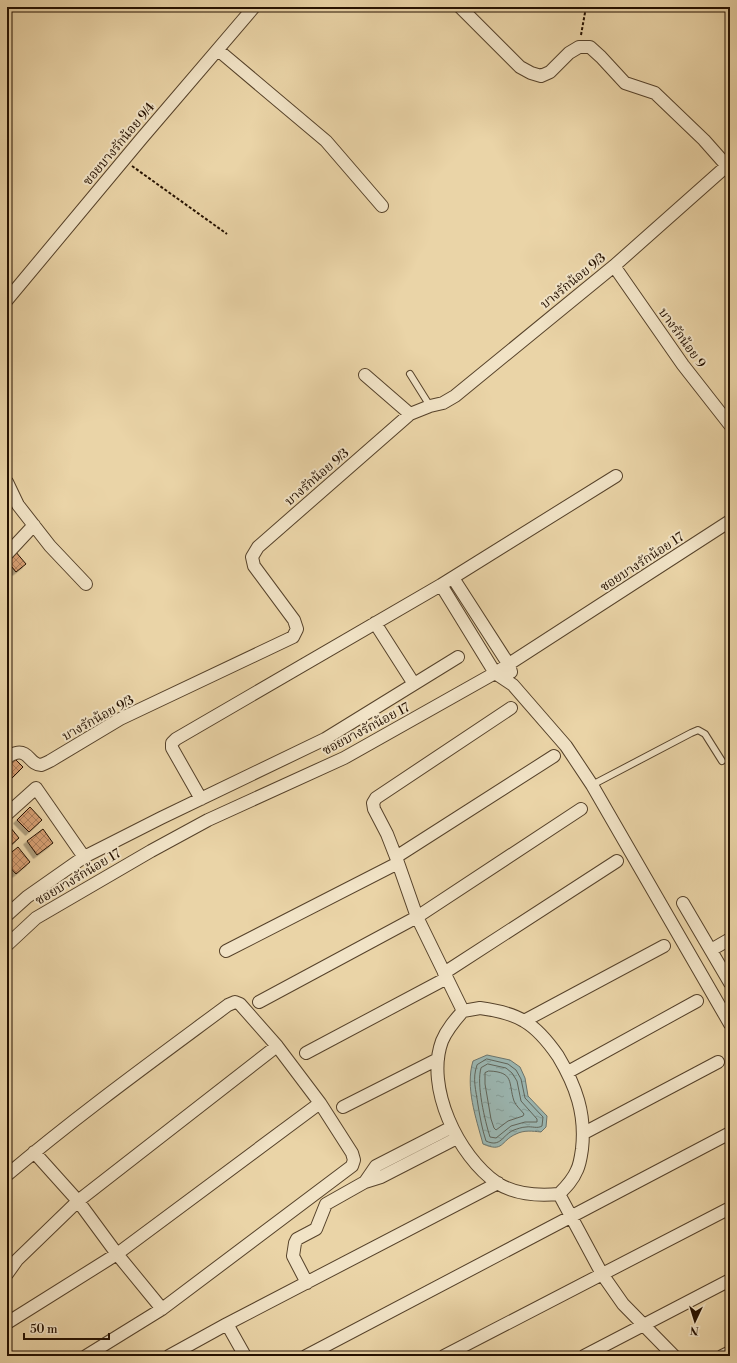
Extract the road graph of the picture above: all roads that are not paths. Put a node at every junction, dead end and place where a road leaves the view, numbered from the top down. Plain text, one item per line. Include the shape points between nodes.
1 (254, 7) edge
2 (461, 7) edge
3 (218, 50) junction
4 (729, 164) edge
5 (382, 206) dead end
6 (614, 266) junction
7 (7, 300) edge
8 (410, 374) dead end
9 (365, 375) dead end
10 (430, 406) junction
11 (410, 414) junction
12 (730, 425) edge
13 (616, 476) dead end
14 (7, 482) edge
15 (730, 521) edge
16 (34, 525) junction
17 (7, 554) edge
18 (453, 578) junction
19 (86, 584) dead end
20 (441, 585) junction
21 (375, 623) junction
22 (458, 657) dead end
23 (509, 665) junction
24 (495, 673) junction
25 (414, 684) junction
26 (513, 685) junction
27 (512, 708) dead end
28 (554, 756) dead end
29 (7, 758) edge
30 (722, 761) dead end
31 (592, 785) junction
32 (201, 799) junction
33 (581, 809) dead end
34 (7, 814) edge
35 (84, 857) junction
36 (397, 860) junction
37 (617, 861) dead end
38 (683, 903) dead end
39 (7, 915) edge
40 (417, 917) junction
41 (730, 939) edge
42 (7, 945) edge
43 (664, 946) dead end
44 (711, 950) junction
45 (226, 951) dead end
46 (446, 976) junction
47 (730, 983) edge
48 (697, 1001) dead end
49 (259, 1002) dead end
50 (463, 1011) junction
51 (524, 1021) junction
52 (730, 1024) edge
53 (277, 1046) junction
54 (306, 1053) dead end
55 (438, 1059) junction
56 (718, 1062) dead end
57 (568, 1072) junction
58 (320, 1103) junction
59 (343, 1107) dead end
60 (455, 1132) junction
61 (584, 1133) junction
62 (730, 1133) edge
63 (34, 1152) junction
64 (7, 1175) edge
65 (498, 1183) junction
66 (559, 1194) junction
67 (78, 1201) junction
68 (730, 1208) edge
69 (571, 1217) junction
70 (117, 1254) junction
71 (7, 1274) edge
72 (602, 1274) junction
73 (730, 1280) edge
74 (307, 1283) junction
75 (162, 1309) junction
76 (7, 1322) edge
77 (228, 1324) junction
78 (644, 1325) junction
79 (730, 1352) edge
80 (86, 1356) edge
81 (169, 1356) edge
82 (246, 1356) edge
83 (306, 1356) edge
84 (444, 1356) edge
85 (584, 1356) edge
86 (674, 1356) edge
87 (722, 1356) edge

1 - 3 street, ซอยบางรักน้อย 9/4
2 - 4 street via 525,70 541,76 550,72 579,47 590,47 625,83 655,94
3 - 5 street via 326,141
3 - 7 street, ซอยบางรักน้อย 9/4
4 - 6 street, บางรักน้อย 9/3
6 - 10 street, บางรักน้อย 9/3 via 455,396 443,403
6 - 12 street, บางรักน้อย 9 via 683,365
8 - 10 lane
9 - 11 street
10 - 11 street, บางรักน้อย 9/3
11 - 29 street, บางรักน้อย 9/3 via 258,547 252,556 254,566 294,620 297,629 293,637 120,719 41,765 20,752
13 - 18 street
14 - 16 street via 18,506
15 - 23 street, ซอยบางรักน้อย 17
16 - 17 street
16 - 19 street
18 - 20 street
18 - 23 street
20 - 21 street
20 - 24 street
21 - 25 street
21 - 32 street via 172,743 172,748
22 - 25 street
23 - 24 street, ซอยบางรักน้อย 17
23 - 26 street
24 - 26 street
24 - 42 street, ซอยบางรักน้อย 17 via 344,758 208,820 150,851 36,918
25 - 32 street via 325,739
26 - 31 street via 566,746
27 - 36 street via 374,800 374,809
28 - 36 street
30 - 31 lane via 705,734 698,730
31 - 52 street
32 - 35 street
33 - 40 street
34 - 35 street via 36,788
35 - 39 street via 27,897
36 - 40 street
36 - 45 street
37 - 46 street
38 - 44 street
40 - 46 street
40 - 49 street
41 - 44 street
43 - 51 street
44 - 47 street
46 - 50 street
46 - 54 street
48 - 57 street
50 - 51 street via 480,1008 497,1010
50 - 55 street via 442,1041
51 - 57 street via 537,1030 552,1047
53 - 58 street
53 - 63 street via 240,1004 234,1002
53 - 67 street
55 - 59 street
55 - 60 street via 439,1085 446,1112
56 - 61 street
57 - 61 street via 579,1101
58 - 70 street
58 - 75 street via 352,1153 352,1166
60 - 65 street via 477,1164
60 - 74 street via 381,1177 365,1182 326,1204 316,1229 297,1239 295,1243 293,1256
61 - 66 street via 577,1170 571,1182
62 - 69 street
63 - 64 street
63 - 67 street
65 - 66 street via 522,1193
65 - 74 street
66 - 69 street
67 - 70 street
67 - 71 street via 17,1260
68 - 72 street
69 - 72 street
69 - 83 street
70 - 75 street
70 - 76 street
72 - 78 street via 623,1304
72 - 84 street
73 - 78 street
74 - 77 street
75 - 80 street
77 - 81 street
77 - 82 street
78 - 85 street
78 - 86 street
79 - 87 street

